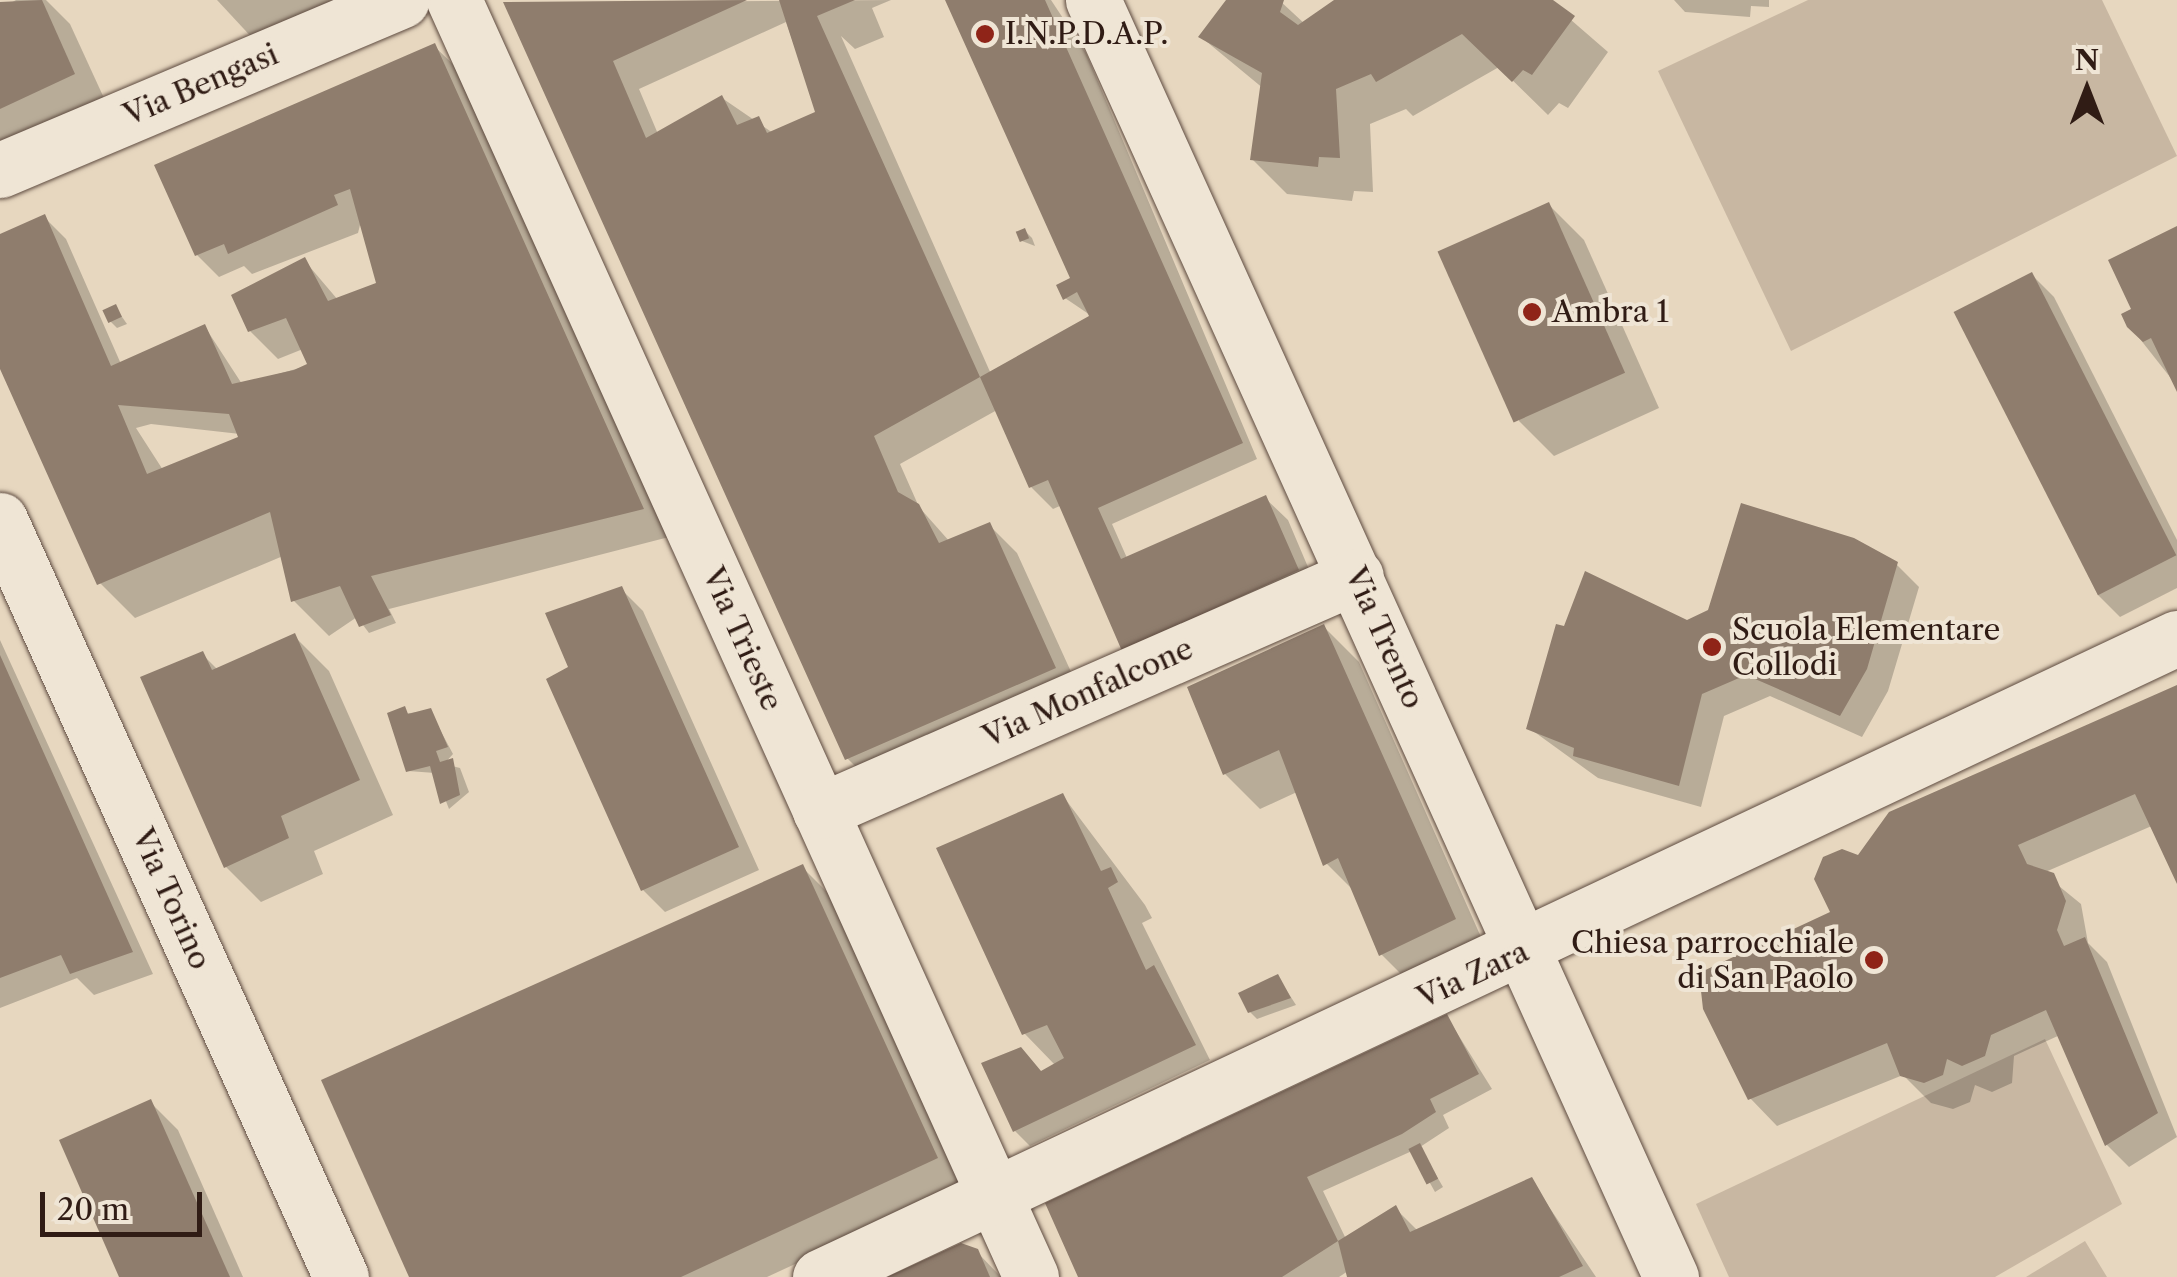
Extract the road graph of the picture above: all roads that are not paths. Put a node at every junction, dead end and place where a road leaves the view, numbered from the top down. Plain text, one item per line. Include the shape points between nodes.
1 (402, 0) edge
2 (454, 0) edge
3 (1092, 0) edge
4 (0, 170) edge
5 (2, 528) edge
6 (1356, 576) junction
7 (2177, 638) edge
8 (820, 811) junction
9 (1524, 951) junction
10 (996, 1200) junction
11 (341, 1277) edge
12 (820, 1277) edge
13 (1031, 1277) edge
14 (1671, 1277) edge

1 - 4 street, Via Bengasi
2 - 8 street, Via Trieste
3 - 6 street, Via Trento
5 - 11 street, Via Torino
6 - 8 street, Via Monfalcone
6 - 9 street, Via Trento
7 - 9 street, Via Zara
8 - 10 street, Via Trieste
9 - 10 street, Via Zara
9 - 14 street, Via Trento
10 - 12 street, Via Zara
10 - 13 street, Via Trieste

